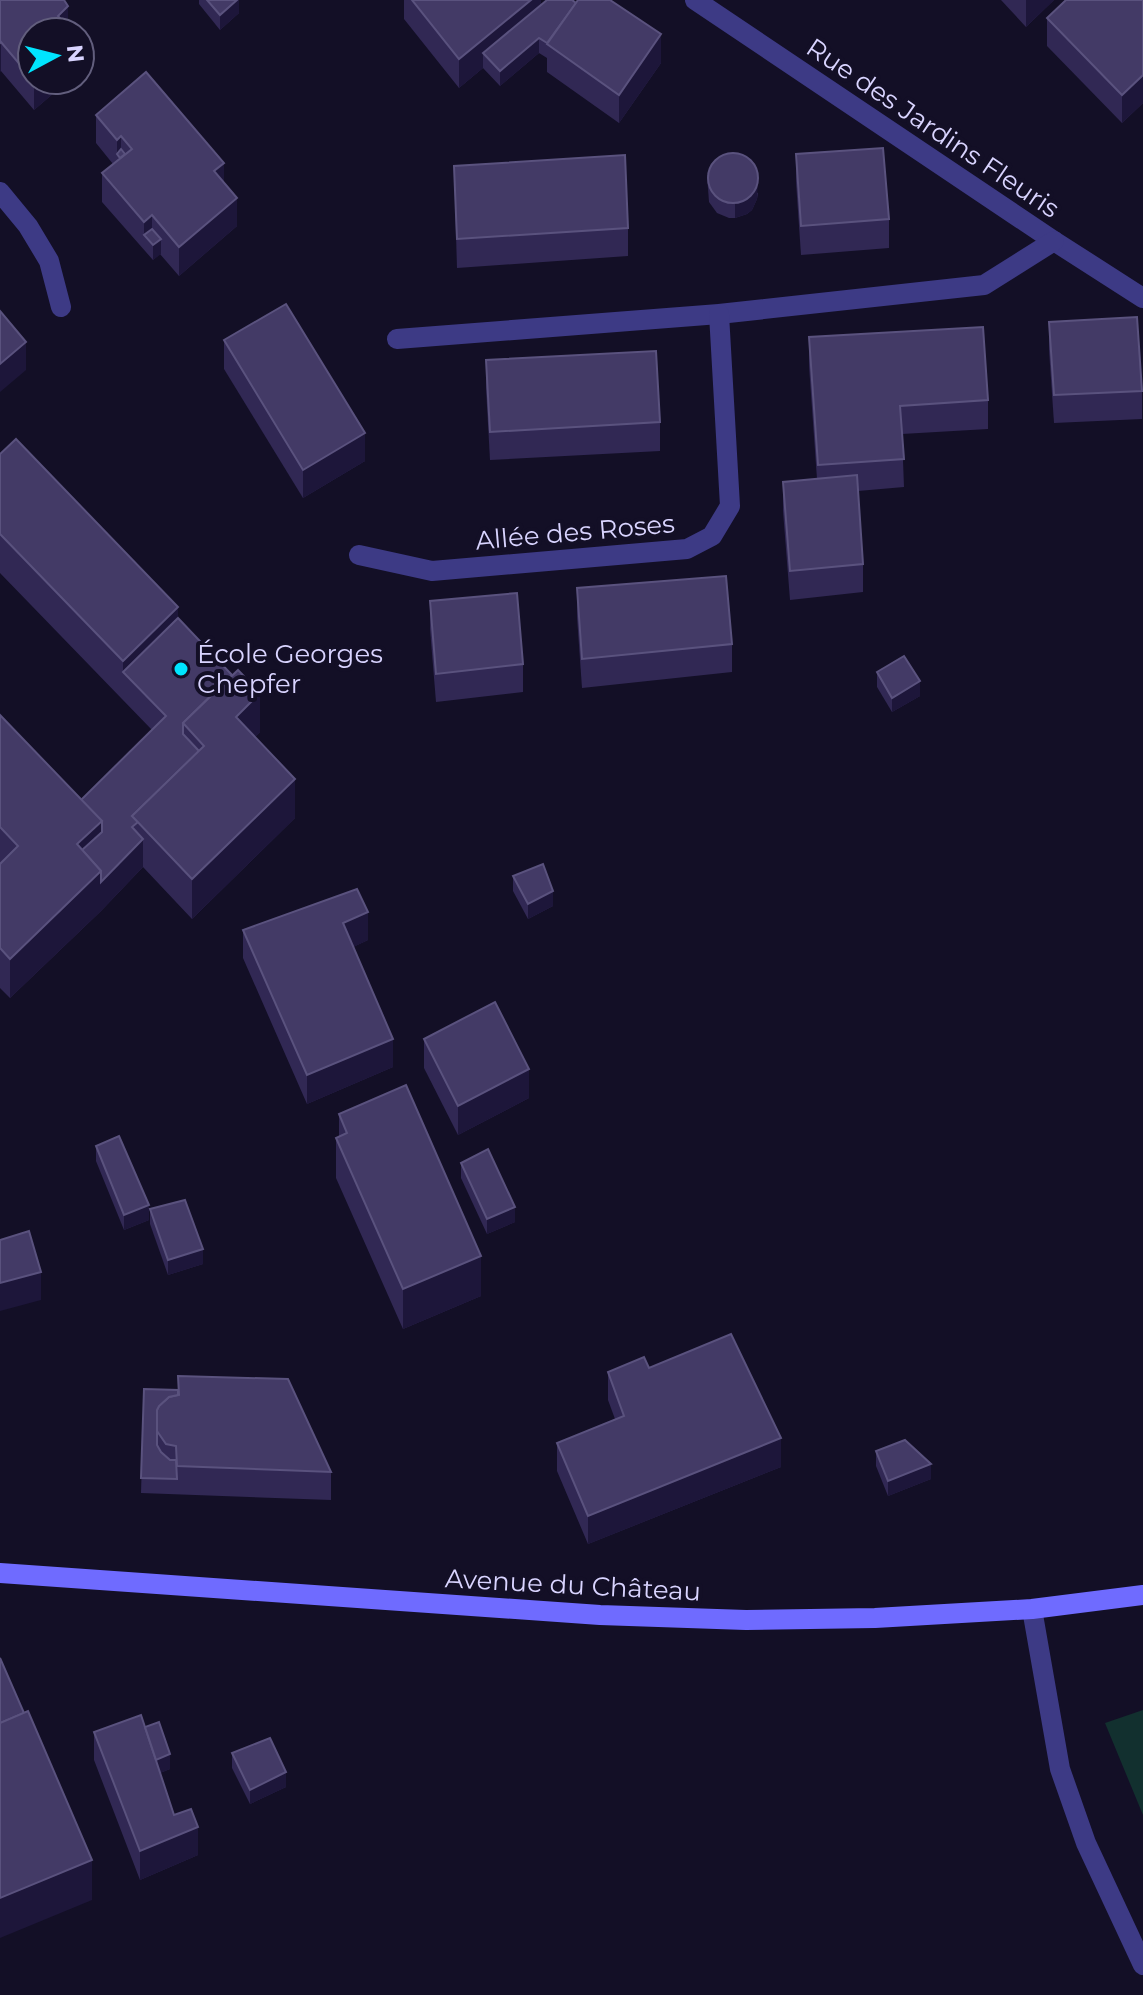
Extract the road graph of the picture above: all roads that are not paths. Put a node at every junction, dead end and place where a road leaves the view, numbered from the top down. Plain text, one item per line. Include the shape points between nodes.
1 (695, 0) edge
2 (3, 203) edge
3 (1054, 241) junction
4 (1143, 298) edge
5 (61, 307) dead end
6 (719, 314) junction
7 (397, 339) dead end
8 (359, 555) dead end
9 (0, 1573) edge
10 (1143, 1595) edge
11 (1032, 1609) junction
12 (1143, 1965) edge

1 - 3 street, Rue des Jardins Fleuris
2 - 5 street via 28,226 49,261
3 - 4 street, Rue des Jardins Fleuris
3 - 6 street via 984,285
6 - 7 street
6 - 8 street, Allée des Roses via 730,506 712,536 687,549 432,571
9 - 11 main road, Avenue du Château via 615,1616 875,1618
10 - 11 main road, Avenue du Château
11 - 12 street via 1060,1769 1086,1843

